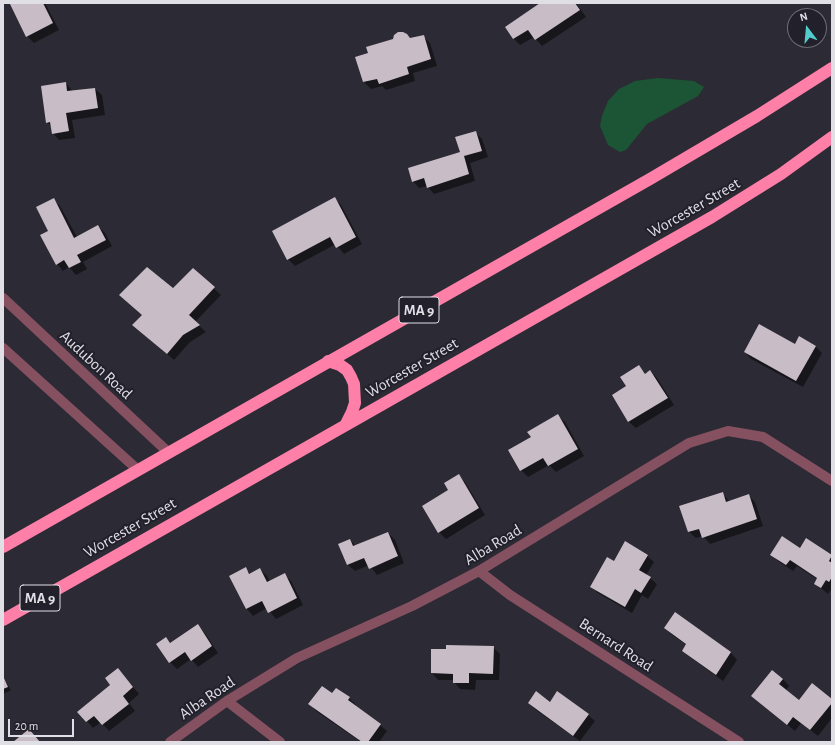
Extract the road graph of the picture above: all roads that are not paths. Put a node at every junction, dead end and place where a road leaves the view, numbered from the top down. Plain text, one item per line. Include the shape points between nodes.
1 (832, 68) edge
2 (832, 137) edge
3 (3, 298) edge
4 (3, 348) edge
5 (328, 361) junction
6 (346, 424) junction
7 (169, 453) junction
8 (138, 470) junction
9 (832, 481) edge
10 (3, 547) edge
11 (479, 572) junction
12 (3, 620) edge
13 (227, 701) junction
14 (170, 742) edge
15 (280, 742) edge
16 (739, 742) edge

1 - 5 highway, MA 9 via 720,138
2 - 6 highway, Worcester Street / MA 9 via 781,174 718,214
3 - 7 street, Audubon Road
4 - 8 street
5 - 6 highway via 347,370 354,384 355,403
5 - 7 highway, MA 9
6 - 12 highway, Worcester Street / MA 9
7 - 8 highway, MA 9
8 - 10 highway, MA 9
9 - 11 street, Alba Road via 764,436 728,431 689,443
11 - 13 street, Alba Road via 412,606 297,658
11 - 16 street, Bernard Road via 510,595
13 - 14 street, Alba Road
13 - 15 street

